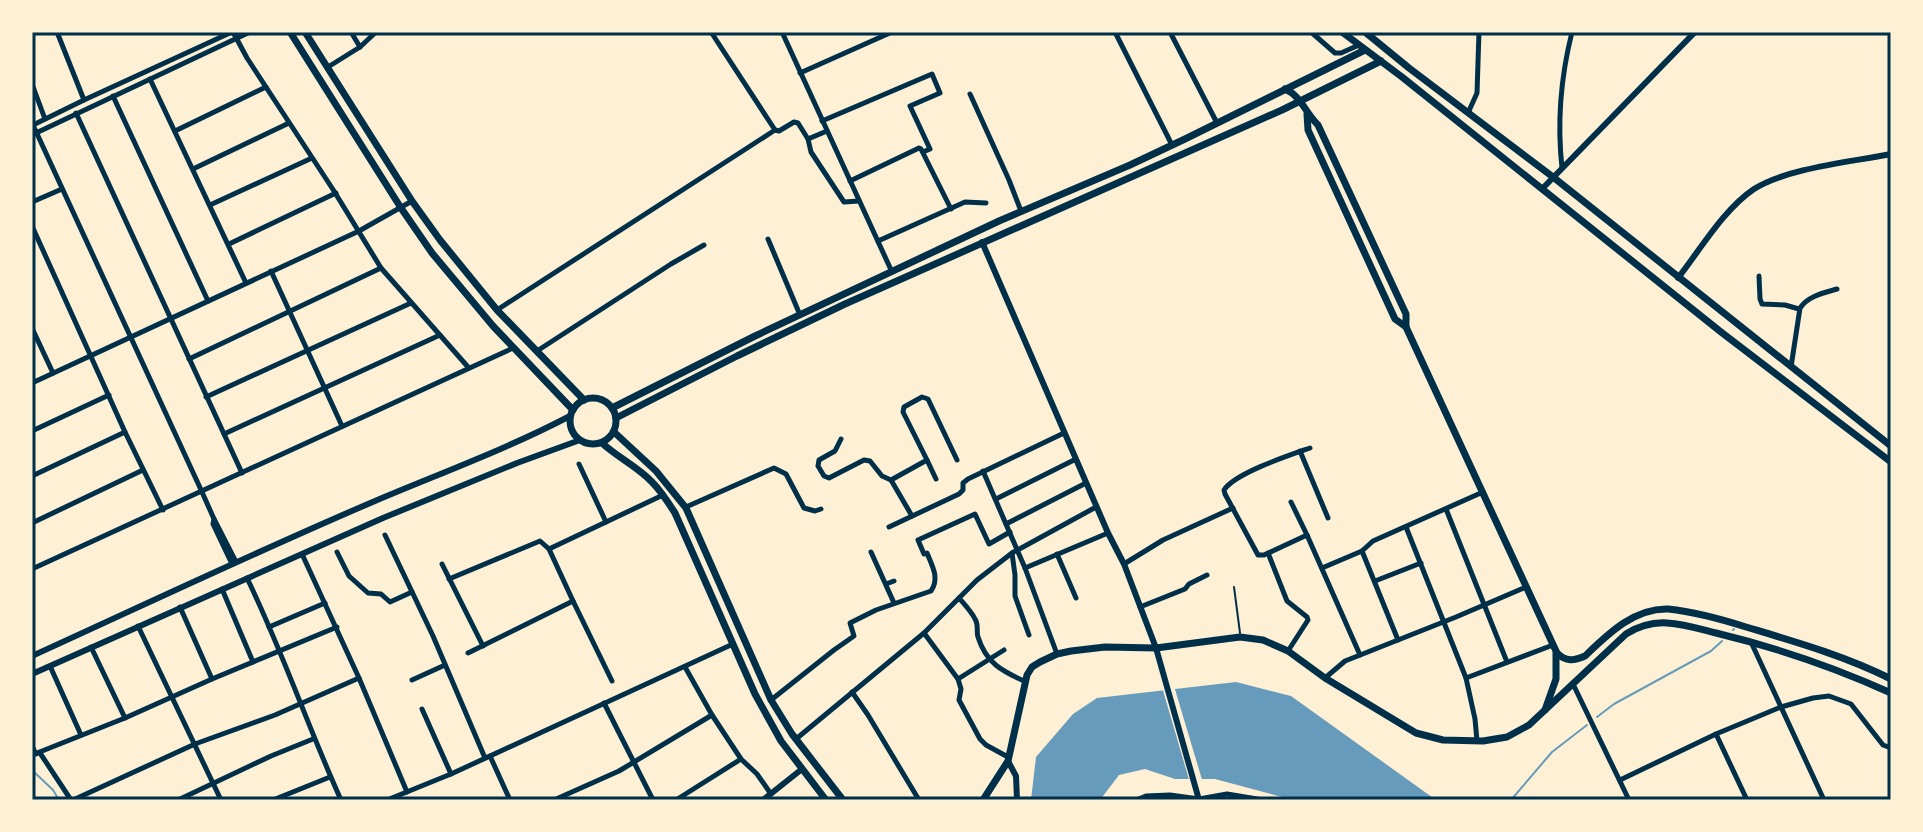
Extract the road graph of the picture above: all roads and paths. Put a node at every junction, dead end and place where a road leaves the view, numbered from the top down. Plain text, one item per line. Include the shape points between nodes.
1 (57, 32) edge
2 (232, 32) edge
3 (250, 32) edge
4 (290, 32) edge
5 (305, 32) edge
6 (351, 32) edge
7 (376, 32) edge
8 (711, 32) edge
9 (782, 32) edge
10 (892, 32) edge
11 (1115, 32) edge
12 (1170, 32) edge
13 (1311, 32) edge
14 (1342, 32) edge
15 (1365, 32) edge
16 (1479, 32) edge
17 (1572, 32) edge
18 (1695, 32) edge
19 (236, 39) junction
20 (360, 47) junction
21 (1362, 47) junction
22 (1381, 61) junction
23 (1341, 62) junction
24 (328, 67) junction
25 (800, 73) junction
26 (1353, 76) junction
27 (150, 79) junction
28 (32, 84) edge
29 (266, 87) junction
30 (1285, 89) junction
31 (345, 94) junction
32 (970, 94) dead end
33 (113, 96) junction
34 (84, 100) junction
35 (335, 101) junction
36 (1301, 101) junction
37 (76, 113) junction
38 (1468, 113) junction
39 (45, 119) junction
40 (822, 121) junction
41 (289, 123) junction
42 (1217, 123) junction
43 (32, 125) edge
44 (175, 131) junction
45 (777, 131) junction
46 (827, 131) junction
47 (36, 133) junction
48 (808, 139) junction
49 (1172, 145) junction
50 (923, 152) junction
51 (1891, 154) edge
52 (312, 158) junction
53 (1562, 168) junction
54 (193, 169) junction
55 (1553, 177) junction
56 (850, 181) junction
57 (62, 189) junction
58 (1542, 189) junction
59 (336, 193) junction
60 (412, 201) junction
61 (859, 201) junction
62 (32, 202) edge
63 (986, 203) dead end
64 (210, 205) junction
65 (401, 208) junction
66 (951, 209) junction
67 (1021, 211) junction
68 (32, 226) edge
69 (359, 231) junction
70 (768, 239) dead end
71 (878, 241) junction
72 (982, 242) junction
73 (229, 244) junction
74 (704, 245) dead end
75 (381, 268) junction
76 (271, 271) junction
77 (893, 273) junction
78 (1759, 276) dead end
79 (1678, 278) junction
80 (246, 283) junction
81 (1837, 289) dead end
82 (208, 301) junction
83 (411, 303) junction
84 (1800, 309) junction
85 (497, 310) junction
86 (289, 313) junction
87 (800, 315) junction
88 (170, 318) junction
89 (32, 328) edge
90 (440, 335) junction
91 (131, 338) junction
92 (513, 348) junction
93 (306, 350) junction
94 (536, 351) junction
95 (92, 356) junction
96 (189, 359) junction
97 (468, 367) junction
98 (1791, 368) junction
99 (53, 373) junction
100 (32, 383) edge
101 (324, 388) junction
102 (109, 395) junction
103 (206, 397) junction
104 (584, 400) junction
105 (612, 408) junction
106 (572, 413) junction
107 (616, 418) junction
108 (342, 426) junction
109 (32, 431) edge
110 (125, 432) junction
111 (614, 432) junction
112 (1064, 433) junction
113 (224, 434) junction
114 (841, 439) dead end
115 (580, 440) junction
116 (602, 443) junction
117 (1891, 446) edge
118 (1310, 448) dead end
119 (1300, 451) junction
120 (1076, 459) junction
121 (927, 460) junction
122 (957, 460) dead end
123 (1891, 462) edge
124 (579, 464) dead end
125 (143, 470) junction
126 (983, 471) junction
127 (242, 473) junction
128 (32, 476) edge
129 (936, 479) dead end
130 (891, 480) junction
131 (1086, 483) junction
132 (202, 492) junction
133 (1483, 492) junction
134 (663, 495) junction
135 (996, 499) junction
136 (1291, 502) dead end
137 (1096, 507) junction
138 (686, 508) junction
139 (1233, 508) junction
140 (821, 509) dead end
141 (1446, 509) junction
142 (163, 510) junction
143 (912, 516) junction
144 (1328, 518) dead end
145 (606, 522) junction
146 (32, 523) edge
147 (1006, 524) junction
148 (889, 527) dead end
149 (1406, 527) junction
150 (1010, 532) junction
151 (1108, 533) junction
152 (385, 535) dead end
153 (1307, 535) junction
154 (549, 549) junction
155 (1015, 551) junction
156 (1362, 551) junction
157 (337, 552) dead end
158 (871, 552) dead end
159 (301, 553) junction
160 (1268, 553) junction
161 (1057, 554) junction
162 (234, 563) junction
163 (710, 563) junction
164 (1421, 563) junction
165 (442, 564) dead end
166 (1124, 564) junction
167 (1025, 568) junction
168 (1322, 568) junction
169 (32, 569) edge
170 (700, 570) junction
171 (1207, 575) dead end
172 (247, 578) junction
173 (449, 579) junction
174 (894, 581) dead end
175 (1375, 581) junction
176 (886, 584) junction
177 (1234, 587) dead end
178 (1526, 587) junction
179 (222, 589) junction
180 (412, 592) junction
181 (959, 598) junction
182 (1076, 598) dead end
183 (573, 601) junction
184 (325, 603) junction
185 (894, 603) junction
186 (1484, 606) junction
187 (180, 607) junction
188 (1140, 607) junction
189 (1443, 622) junction
190 (138, 626) junction
191 (269, 627) junction
192 (337, 627) junction
193 (924, 633) junction
194 (1029, 635) dead end
195 (1240, 637) junction
196 (1398, 640) junction
197 (1750, 641) junction
198 (733, 644) junction
199 (483, 646) junction
200 (91, 647) junction
201 (1156, 648) junction
202 (1554, 648) junction
203 (1004, 650) dead end
204 (279, 651) junction
205 (1288, 651) junction
206 (468, 653) dead end
207 (1057, 654) junction
208 (1360, 655) junction
209 (32, 656) edge
210 (989, 659) junction
211 (253, 662) junction
212 (1507, 662) junction
213 (445, 665) junction
214 (50, 666) junction
215 (1863, 666) junction
216 (685, 667) junction
217 (32, 674) edge
218 (359, 678) junction
219 (1325, 678) junction
220 (1466, 678) junction
221 (1858, 678) junction
222 (212, 679) junction
223 (958, 679) junction
224 (1891, 679) edge
225 (412, 680) dead end
226 (612, 681) dead end
227 (1024, 681) junction
228 (1573, 684) junction
229 (852, 692) junction
230 (1891, 693) edge
231 (172, 696) junction
232 (771, 700) junction
233 (604, 703) junction
234 (300, 704) junction
235 (1781, 707) junction
236 (422, 709) dead end
237 (1544, 712) junction
238 (712, 715) junction
239 (125, 718) junction
240 (1716, 734) junction
241 (81, 735) junction
242 (313, 739) junction
243 (796, 739) junction
244 (1477, 742) junction
245 (195, 744) junction
246 (32, 746) edge
247 (1891, 748) edge
248 (36, 754) edge
249 (487, 757) junction
250 (741, 759) junction
251 (1008, 759) junction
252 (632, 762) junction
253 (802, 769) junction
254 (451, 774) junction
255 (330, 777) junction
256 (1620, 780) junction
257 (213, 783) junction
258 (407, 792) junction
259 (771, 794) junction
260 (72, 800) edge
261 (178, 800) edge
262 (221, 800) edge
263 (273, 800) edge
264 (341, 800) edge
265 (387, 800) edge
266 (510, 800) edge
267 (554, 800) edge
268 (653, 800) edge
269 (676, 800) edge
270 (763, 800) edge
271 (826, 800) edge
272 (843, 800) edge
273 (919, 800) edge
274 (983, 800) edge
275 (1017, 800) edge
276 (1136, 800) edge
277 (1199, 800) edge
278 (1263, 800) edge
279 (1629, 800) edge
280 (1747, 800) edge
281 (1824, 800) edge

1 - 34 street
2 - 19 street
2 - 34 street
3 - 19 street
4 - 35 main road
5 - 24 main road
6 - 20 street
7 - 20 street
8 - 45 street
9 - 25 street
10 - 25 street
11 - 49 street
12 - 42 street
13 - 21 street via 1335,53
14 - 21 main road
15 - 38 main road
16 - 38 street via 1477,93
17 - 53 street via 1565,59
18 - 53 main road
19 - 27 street
19 - 29 street
20 - 24 street
21 - 22 main road
21 - 23 main road
22 - 26 main road
22 - 58 main road
23 - 26 main road
23 - 30 main road
24 - 31 main road
25 - 40 street
26 - 36 main road
27 - 33 street
27 - 44 street
28 - 39 street
29 - 41 street
29 - 44 street
30 - 36 main road
30 - 42 main road
31 - 35 main road
31 - 60 main road
32 - 67 street
33 - 37 street
33 - 82 street
34 - 39 street
35 - 65 main road
36 - 72 main road
36 - 133 main road via 1318,125 1406,314 1406,327
37 - 47 street
37 - 88 street
38 - 55 main road
39 - 43 street
40 - 46 street
40 - 50 street via 932,74 940,93 910,106 930,149
41 - 52 street
41 - 54 street
42 - 49 main road
43 - 47 street
44 - 54 street
45 - 48 street via 798,123
45 - 85 street
46 - 48 street
46 - 56 street
47 - 57 street
48 - 61 street via 844,202
49 - 67 main road
50 - 56 street via 917,148
50 - 66 street
51 - 79 main road via 1798,172 1755,189 1715,228
52 - 59 street
52 - 64 street
53 - 55 main road
54 - 64 street
55 - 58 main road
55 - 79 main road
56 - 61 street
57 - 62 street
57 - 91 street
58 - 123 main road
59 - 69 street
59 - 73 street
60 - 65 street
60 - 85 main road
61 - 71 street
63 - 66 street via 968,201
64 - 73 street
65 - 69 street
65 - 92 main road
66 - 71 street
67 - 77 main road
68 - 95 street
69 - 75 street
69 - 76 street
70 - 87 street
71 - 77 street
72 - 107 main road
72 - 112 main road
73 - 80 street
74 - 94 street
75 - 83 street
75 - 86 street
76 - 80 street
76 - 86 street
77 - 87 main road
78 - 84 street via 1762,304
79 - 98 main road
80 - 82 street
81 - 84 street via 1805,301
82 - 88 street
83 - 90 street
83 - 93 street
84 - 98 street
85 - 94 main road
86 - 93 street
86 - 96 street
87 - 105 main road
88 - 91 street
88 - 96 street
89 - 99 street
90 - 97 street
90 - 101 street
91 - 95 street
91 - 132 street
92 - 97 street
92 - 106 main road
93 - 101 street
93 - 103 street
94 - 104 main road
95 - 99 street
95 - 102 street
96 - 103 street
97 - 108 street
98 - 117 main road
99 - 100 street
101 - 108 street
101 - 113 street
102 - 109 street
102 - 110 street
103 - 113 street
104 - 105 main road via 605,401
104 - 106 main road
105 - 107 main road
106 - 115 main road via 570,425
106 - 162 main road via 479,459
107 - 111 main road
108 - 127 street
110 - 125 street
110 - 128 street
111 - 116 main road
111 - 138 main road
112 - 120 main road
112 - 126 street
113 - 127 street
114 - 130 street via 835,451 817,462 824,476 867,459
115 - 116 main road
115 - 159 main road
116 - 134 main road
118 - 119 street
119 - 139 street via 1230,483 1224,490
119 - 144 street
120 - 131 main road
120 - 135 street
121 - 122 street via 903,412 922,397 928,399
121 - 129 street
121 - 130 street
124 - 145 street
125 - 142 street
125 - 146 street
126 - 135 street
126 - 143 street via 965,481 959,494
127 - 132 street
130 - 143 street
131 - 137 main road
131 - 147 street
132 - 142 street
132 - 162 street
133 - 141 street
133 - 178 main road
134 - 145 street
134 - 170 main road
135 - 147 street
136 - 153 street
137 - 151 main road
137 - 155 street
138 - 140 street via 774,468 786,474 804,508
138 - 163 main road
139 - 160 street via 1256,554
139 - 166 street
141 - 149 street
141 - 186 street
142 - 169 street
143 - 148 street
145 - 154 street
147 - 150 street
149 - 156 street
149 - 164 street
150 - 155 street
150 - 185 street via 989,544 975,514 918,540 934,571 934,585 931,591
151 - 161 street
151 - 166 main road
152 - 180 street
153 - 160 street
153 - 168 street
154 - 173 street via 535,542
154 - 183 street
155 - 167 street
155 - 181 street
155 - 194 street via 1015,596
156 - 168 street
156 - 175 street
157 - 180 street via 346,572 368,593 390,602
158 - 176 street
159 - 172 main road
159 - 184 street
160 - 205 street via 1287,601 1308,620
161 - 167 street
161 - 182 street
162 - 209 main road
163 - 170 main road
163 - 232 main road
164 - 175 street
164 - 189 street
165 - 173 street
166 - 188 main road
167 - 207 street
168 - 208 street
170 - 198 main road
171 - 188 street
172 - 179 main road
172 - 191 street
173 - 199 street
174 - 176 street
175 - 196 street
176 - 185 street
177 - 195 lane
178 - 186 street
178 - 202 main road
179 - 187 main road
179 - 211 street
180 - 213 street
181 - 193 street
181 - 210 street via 975,619
183 - 199 street
183 - 226 street
184 - 191 street
184 - 192 street
185 - 232 street via 850,623 854,636
186 - 189 street
186 - 212 street
187 - 190 main road
187 - 222 street
188 - 201 main road
189 - 196 street
189 - 220 street
190 - 200 main road
190 - 231 street
191 - 204 street
192 - 204 street
192 - 218 street
193 - 223 street
193 - 229 street
195 - 201 main road
195 - 205 main road
196 - 208 street
197 - 221 main road
197 - 228 main road via 1681,624 1641,626
197 - 235 street
198 - 216 street
198 - 253 main road via 774,730
199 - 206 street
200 - 214 main road
200 - 239 street
201 - 207 main road
201 - 277 main road
202 - 212 street
202 - 215 main road via 1563,659 1579,659 1629,619 1668,609 1738,624
202 - 237 main road via 1556,679
203 - 210 street
204 - 211 street
204 - 234 street
205 - 219 main road
207 - 227 main road via 1032,667
208 - 219 street
210 - 223 street
210 - 227 street
211 - 222 street
212 - 220 street
213 - 225 street
213 - 249 street
214 - 217 main road
214 - 241 street
215 - 221 main road
215 - 224 main road
216 - 233 street
216 - 238 street
218 - 234 street
218 - 258 street
219 - 244 main road via 1416,733
220 - 244 street
221 - 230 main road
222 - 231 street
223 - 251 street via 959,700 980,739
227 - 251 main road
228 - 237 main road
228 - 256 street
229 - 243 street
229 - 273 street
231 - 239 street
231 - 245 street
232 - 243 main road
233 - 249 street
233 - 252 street
234 - 242 street
234 - 245 street
235 - 240 street
235 - 247 street via 1835,697 1851,704
235 - 281 street
236 - 254 street
237 - 244 main road via 1507,737
238 - 250 street
238 - 252 street
239 - 241 street
240 - 256 street
240 - 280 street
241 - 248 street
242 - 255 street
242 - 257 street
243 - 272 main road
245 - 257 street
245 - 260 street
246 - 248 street
248 - 260 street
249 - 254 street
249 - 266 street
250 - 259 street
250 - 269 street
251 - 274 main road
251 - 275 main road via 1016,776
252 - 267 street
252 - 268 street
253 - 259 main road
253 - 271 main road
254 - 258 street
255 - 263 street
255 - 264 street
256 - 279 street
257 - 261 street
257 - 262 street
258 - 265 street
259 - 270 main road
276 - 277 street via 1170,795
277 - 278 street via 1227,794

